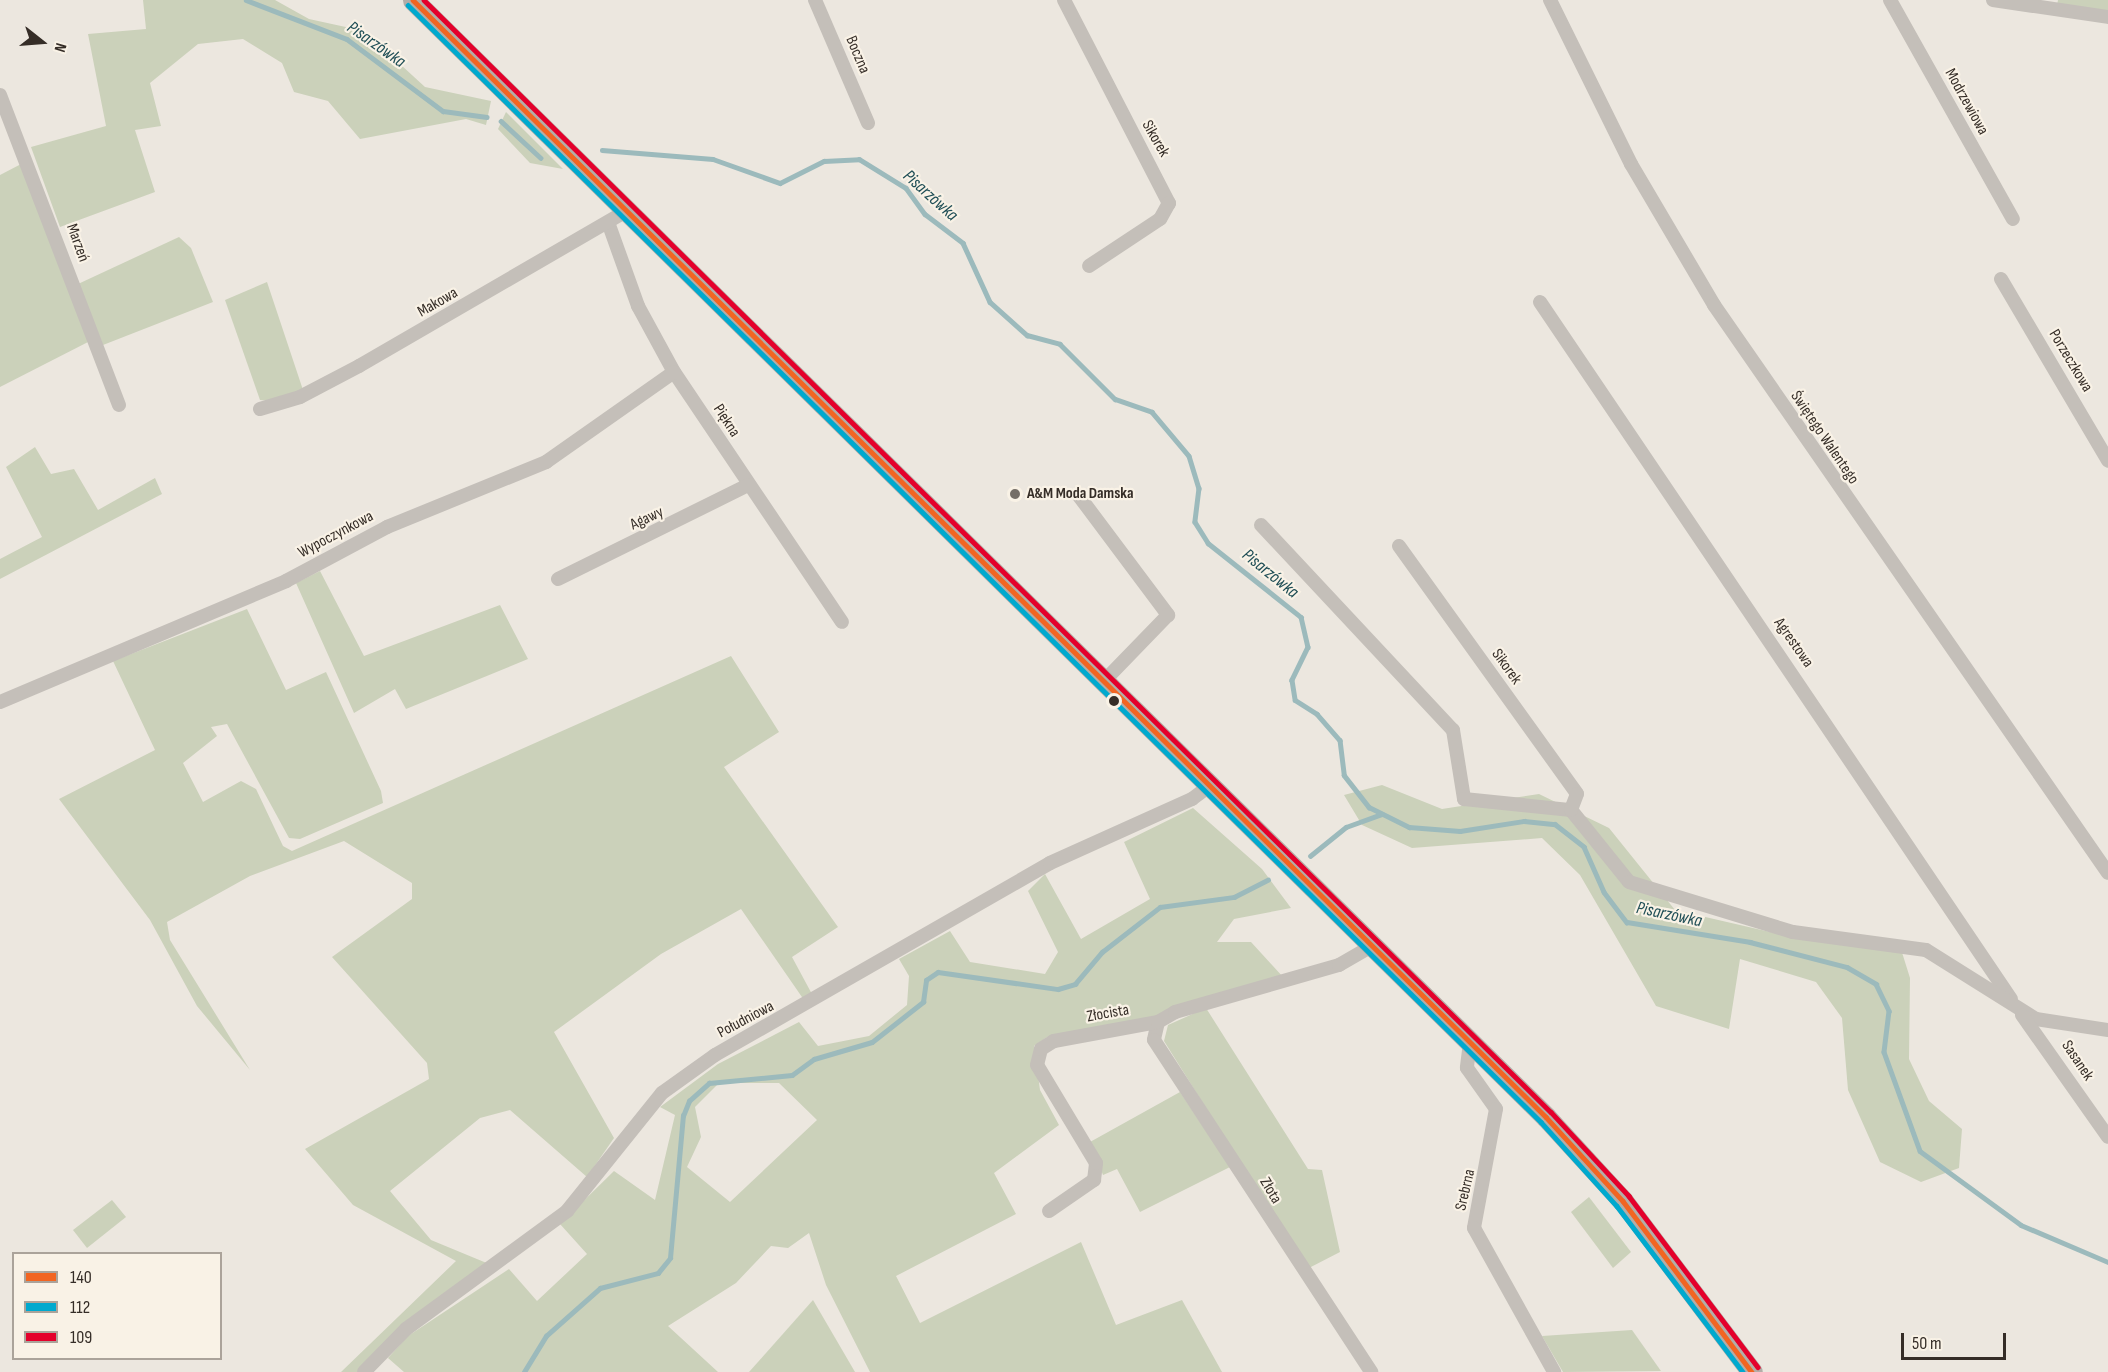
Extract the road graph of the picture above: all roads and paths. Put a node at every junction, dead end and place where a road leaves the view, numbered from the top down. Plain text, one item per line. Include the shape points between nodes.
1 (413, 0) edge
2 (815, 0) edge
3 (1064, 0) edge
4 (1550, 0) edge
5 (1890, 0) edge
6 (1993, 0) edge
7 (2108, 17) edge
8 (0, 95) edge
9 (868, 123) dead end
10 (626, 211) junction
11 (2013, 219) dead end
12 (609, 225) junction
13 (1089, 266) dead end
14 (2001, 279) dead end
15 (1540, 302) dead end
16 (674, 372) junction
17 (119, 405) dead end
18 (260, 409) dead end
19 (2108, 460) edge
20 (748, 485) junction
21 (1079, 496) dead end
22 (1261, 525) dead end
23 (1399, 546) dead end
24 (558, 579) dead end
25 (842, 622) dead end
26 (1104, 681) junction
27 (0, 702) edge
28 (1209, 786) junction
29 (1571, 810) junction
30 (2108, 873) edge
31 (1372, 946) junction
32 (2014, 1005) junction
33 (1158, 1022) junction
34 (2108, 1030) edge
35 (1470, 1042) junction
36 (2108, 1137) edge
37 (1049, 1211) dead end
38 (364, 1372) edge
39 (1371, 1372) edge
40 (1554, 1372) edge
41 (1752, 1372) edge

1 - 10 main road
2 - 9 street, Boczna
3 - 13 street, Sikorek via 1169,203 1160,219
4 - 30 street, Świętego Walentego via 1631,164 1714,305
5 - 11 street, Modrzewiowa
6 - 7 street
8 - 17 street, Marzeń
10 - 12 street, Makowa
10 - 26 main road
12 - 16 street, Piękna via 638,306
12 - 18 street, Makowa via 359,366 300,397
14 - 19 street, Porzeczkowa
15 - 32 street, Agrestowa
16 - 20 street, Piękna
16 - 27 street, Wypoczynkowa via 546,462 387,527 286,581
20 - 24 street, Agawy
20 - 25 street, Piękna
21 - 26 street via 1168,615
22 - 29 street via 1453,730 1458,790 1464,799
23 - 29 street, Sikorek via 1577,794
26 - 28 main road
28 - 31 main road
28 - 38 street, Południowa via 1192,800 1050,863 715,1055 662,1094 567,1211 406,1329
29 - 32 street, Agrestowa via 1629,882 1793,932 1926,950
31 - 33 street, Złocista via 1339,965 1175,1012
31 - 35 main road
32 - 34 street, Agrestowa via 2036,1019
32 - 36 street, Sasanek
33 - 37 street, Złocista via 1054,1041 1041,1049 1037,1065 1096,1163 1094,1180
33 - 39 street, Złota via 1154,1040
35 - 40 street, Srebrna via 1467,1068 1497,1109 1474,1228
35 - 41 main road via 1605,1179

